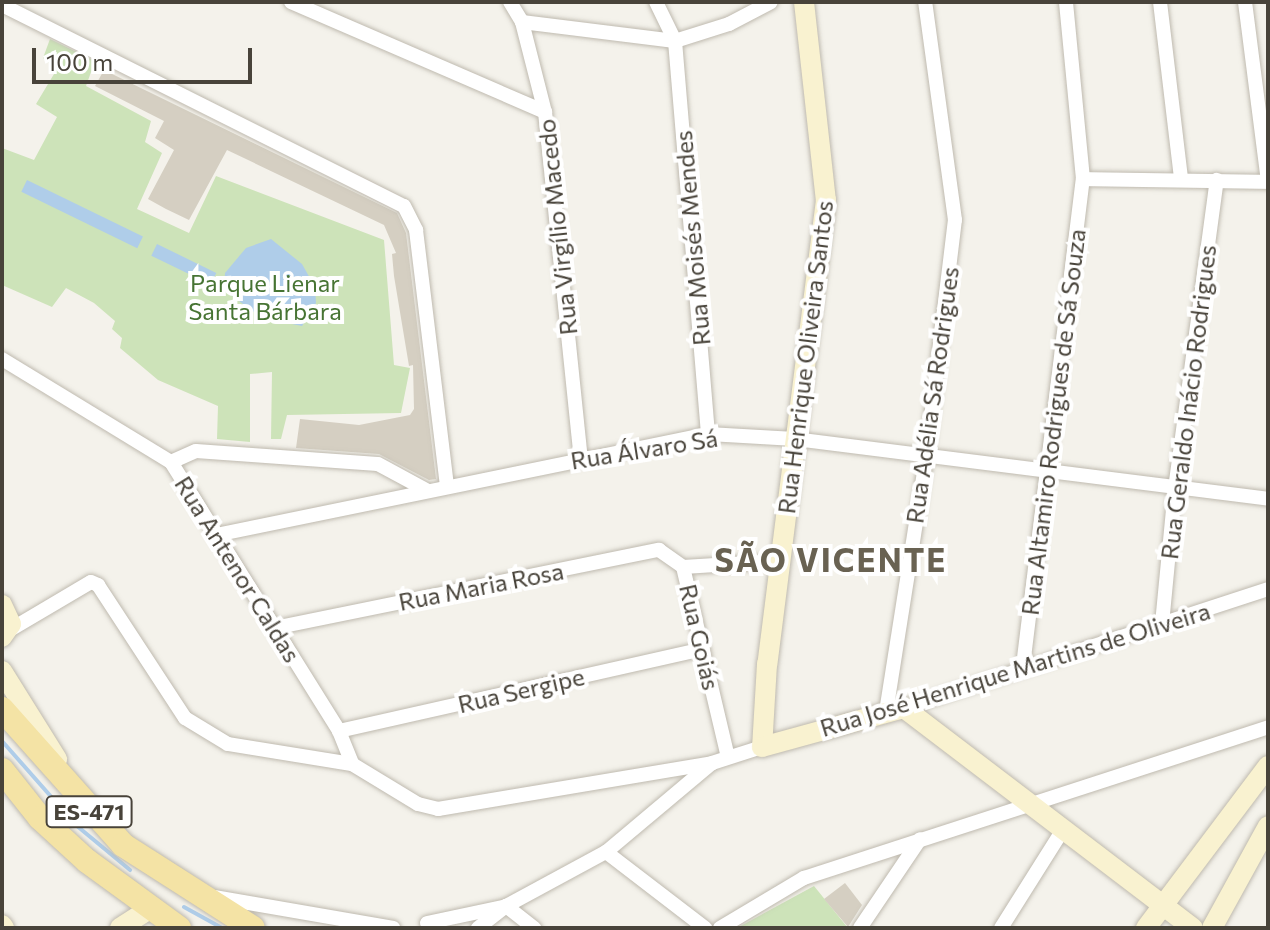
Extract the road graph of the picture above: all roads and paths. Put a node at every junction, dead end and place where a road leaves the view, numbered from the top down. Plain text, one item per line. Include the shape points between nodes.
1 (291, 2) edge
2 (510, 2) edge
3 (656, 2) edge
4 (771, 2) edge
5 (804, 2) edge
6 (925, 2) edge
7 (1066, 2) edge
8 (1160, 2) edge
9 (1245, 2) edge
10 (2, 5) edge
11 (522, 22) junction
12 (675, 41) junction
13 (545, 112) junction
14 (1083, 179) junction
15 (1181, 179) junction
16 (1217, 180) junction
17 (1268, 182) edge
18 (2, 359) edge
19 (708, 434) junction
20 (795, 439) junction
21 (581, 458) junction
22 (926, 459) junction
23 (171, 462) junction
24 (1049, 472) junction
25 (447, 485) junction
26 (1175, 489) junction
27 (426, 490) junction
28 (1268, 499) edge
29 (216, 535) junction
30 (781, 561) junction
31 (683, 567) junction
32 (1268, 589) edge
33 (1162, 624) junction
34 (5, 627) edge
35 (274, 628) junction
36 (703, 649) junction
37 (1023, 666) junction
38 (2, 671) edge
39 (2, 709) edge
40 (895, 710) junction
41 (1268, 727) edge
42 (339, 731) junction
43 (762, 747) junction
44 (728, 757) junction
45 (712, 763) junction
46 (352, 764) junction
47 (1268, 766) edge
48 (2, 770) edge
49 (1032, 806) junction
50 (96, 820) junction
51 (1268, 826) edge
52 (1062, 831) junction
53 (920, 839) junction
54 (606, 852) junction
55 (146, 861) junction
56 (194, 894) junction
57 (1164, 905) junction
58 (506, 906) junction
59 (148, 910) junction
60 (422, 925) edge
61 (120, 928) edge
62 (179, 928) edge
63 (253, 928) edge
64 (393, 928) edge
65 (445, 928) edge
66 (478, 928) edge
67 (534, 928) edge
68 (705, 928) edge
69 (720, 928) edge
70 (860, 928) edge
71 (1001, 928) edge
72 (1146, 928) edge
73 (1193, 928) edge
74 (1212, 928) edge

1 - 13 street
2 - 11 street, Rua Virgílio Macedo
3 - 12 street
4 - 12 street via 729,24
5 - 20 street, Rua Henrique Oliveira Santos via 826,200
6 - 22 street, Rua Adélia Sá Rodrigues via 955,220
7 - 14 street, Rua Altamiro Rodrigues de Sá Souza
8 - 15 street
9 - 17 street
10 - 25 street via 404,206 416,230
11 - 12 street
11 - 13 street, Rua Virgílio Macedo
12 - 19 street, Rua Moisés Mendes
13 - 21 street, Rua Virgílio Macedo
14 - 15 street
14 - 24 street, Rua Altamiro Rodrigues de Sá Souza
15 - 16 street
16 - 17 street
16 - 26 street, Rua Geraldo Inácio Rodrigues
18 - 23 street, Rua Antenor Caldas
19 - 20 street, Rua Álvaro Sá
19 - 21 street, Rua Álvaro Sá
20 - 22 street, Rua Álvaro Sá
20 - 30 street, Rua Henrique Oliveira Santos
21 - 25 street, Rua Álvaro Sá
22 - 24 street, Rua Álvaro Sá
22 - 40 street, Rua Adélia Sá Rodrigues
23 - 27 street via 196,451 378,464
23 - 29 street, Rua Antenor Caldas
24 - 26 street, Rua Álvaro Sá
24 - 37 street, Rua Altamiro Rodrigues de Sá Souza
25 - 27 street, Rua Álvaro Sá
26 - 28 street, Rua Álvaro Sá
26 - 33 street, Rua Geraldo Inácio Rodrigues
27 - 29 street, Rua Álvaro Sá
29 - 35 street, Rua Antenor Caldas
30 - 31 street, Rua Goiás
30 - 43 street, Rua Henrique Oliveira Santos
31 - 35 street, Rua Maria Rosa via 659,550
31 - 36 street, Rua Goiás
32 - 33 street, Rua José Henrique Martins de Oliveira
33 - 37 street, Rua José Henrique Martins de Oliveira
34 - 46 street via 81,584 98,585 185,718 228,744
35 - 42 street, Rua Antenor Caldas
36 - 42 street, Rua Sergipe
36 - 44 street, Rua Goiás
37 - 40 street, Rua José Henrique Martins de Oliveira
38 - 50 street
39 - 50 main road, ES-471
40 - 43 street, Rua José Henrique Martins de Oliveira
40 - 49 street
41 - 49 street
42 - 46 street, Rua Antenor Caldas
43 - 44 street
44 - 45 street
45 - 46 street via 438,809 418,804
45 - 54 street
47 - 57 street
48 - 59 main road, ES-471 via 40,818
49 - 52 street
49 - 53 street
50 - 55 main road, ES-471
51 - 74 street
52 - 57 street
52 - 71 street
53 - 69 street via 804,878
53 - 70 street
54 - 58 street
54 - 68 street
55 - 56 main road, ES-471
55 - 59 main road
56 - 59 main road
56 - 63 main road, ES-471
56 - 64 street
57 - 72 street
57 - 73 street
58 - 60 street
58 - 66 street
58 - 67 street
59 - 61 street
59 - 62 main road, ES-471
60 - 65 street

